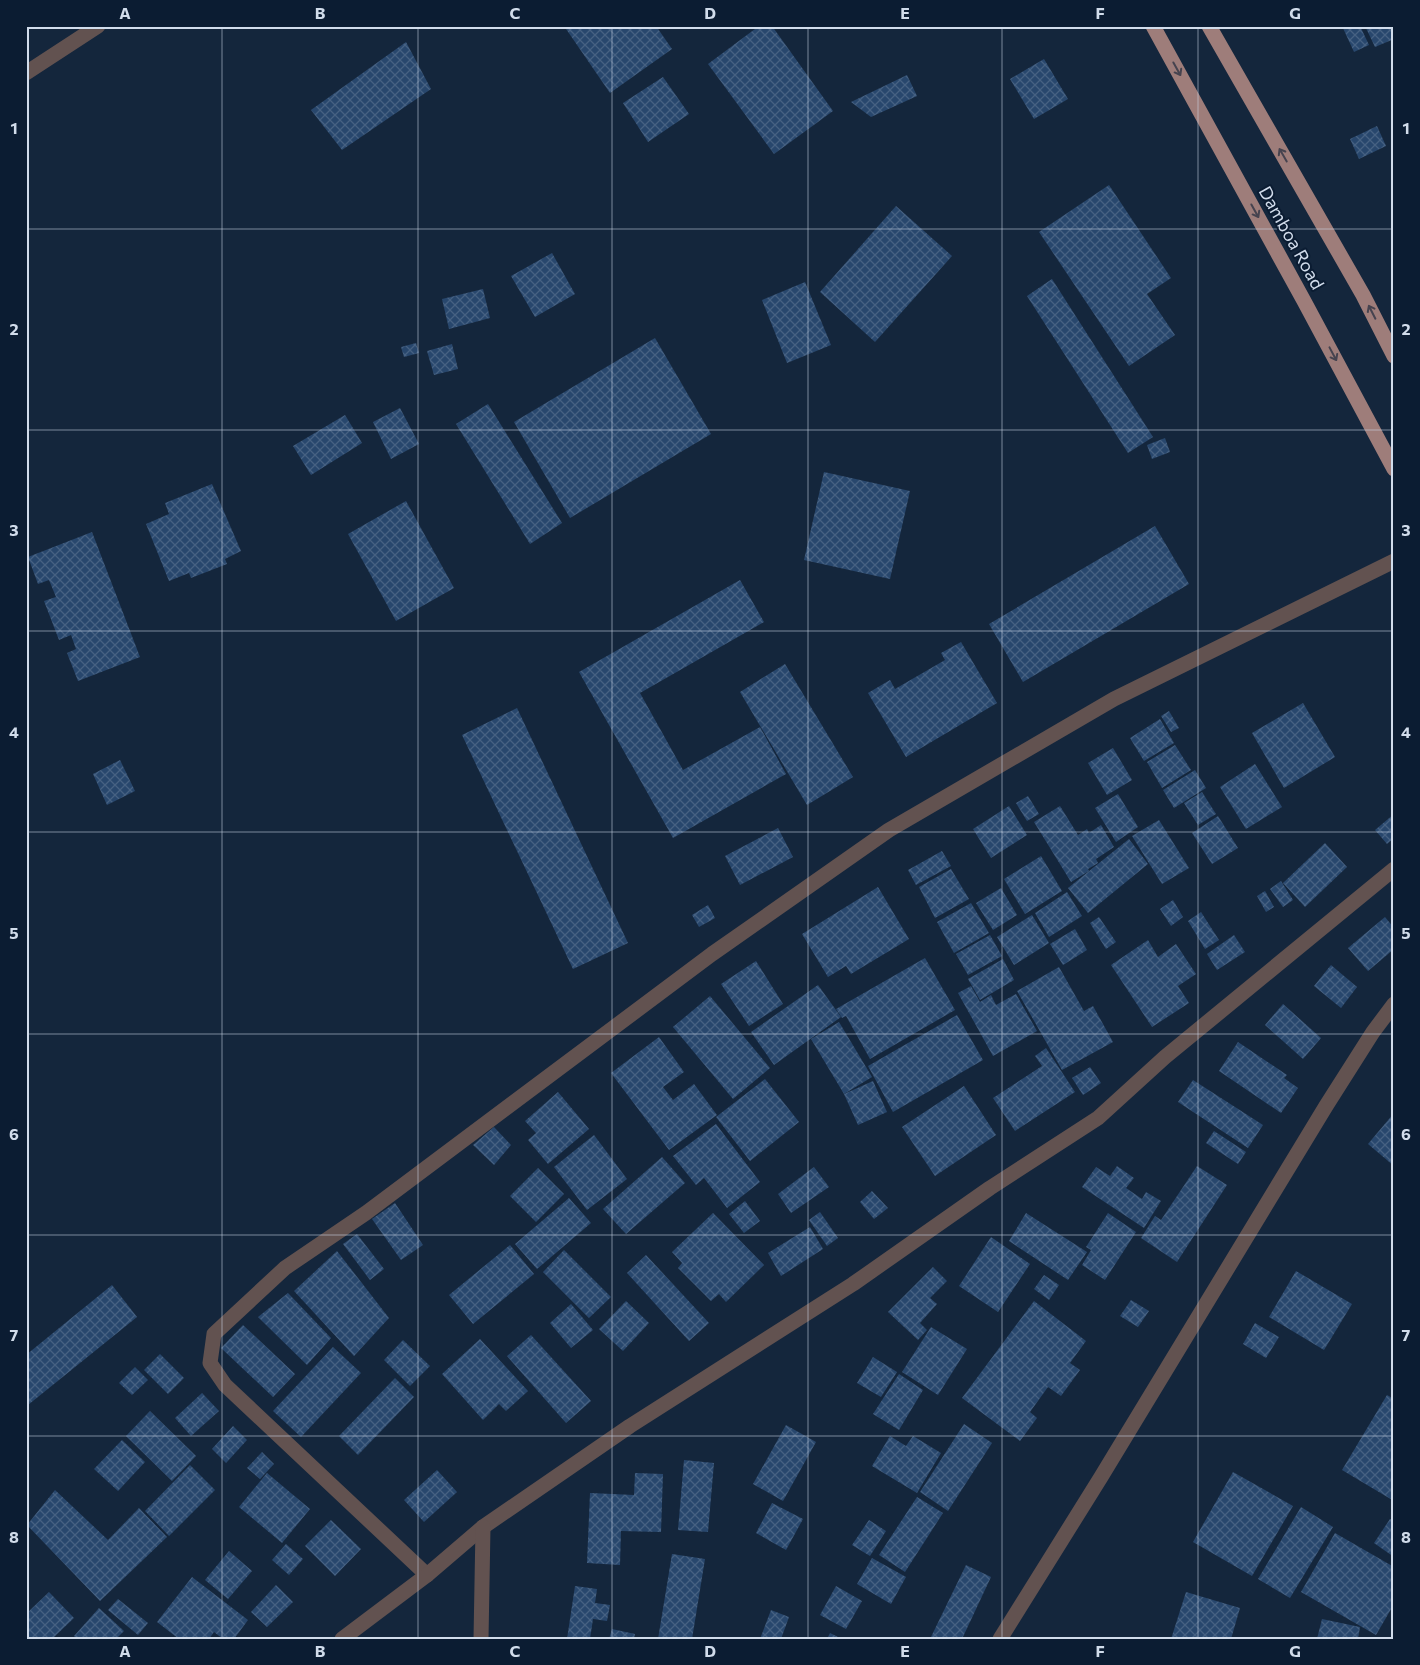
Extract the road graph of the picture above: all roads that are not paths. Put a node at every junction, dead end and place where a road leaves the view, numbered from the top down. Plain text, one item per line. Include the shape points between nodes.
1 (98, 26) edge
2 (1153, 26) edge
3 (1209, 26) edge
4 (26, 73) edge
5 (1394, 356) edge
6 (1394, 468) edge
7 (1394, 561) edge
8 (1394, 869) edge
9 (1394, 1004) edge
10 (483, 1527) junction
11 (427, 1575) junction
12 (342, 1639) edge
13 (481, 1639) edge
14 (1000, 1639) edge

1 - 4 street
2 -> 6 main road, Damboa Road
5 -> 3 main road, Damboa Road via 1363,295
7 - 11 street via 1114,699 889,830 705,960 366,1213 285,1268 214,1334 210,1363 225,1385
8 - 10 street via 1165,1057 1098,1118 990,1188 853,1284 630,1426
9 - 14 street via 1326,1106
10 - 11 street
10 - 13 street
11 - 12 street

